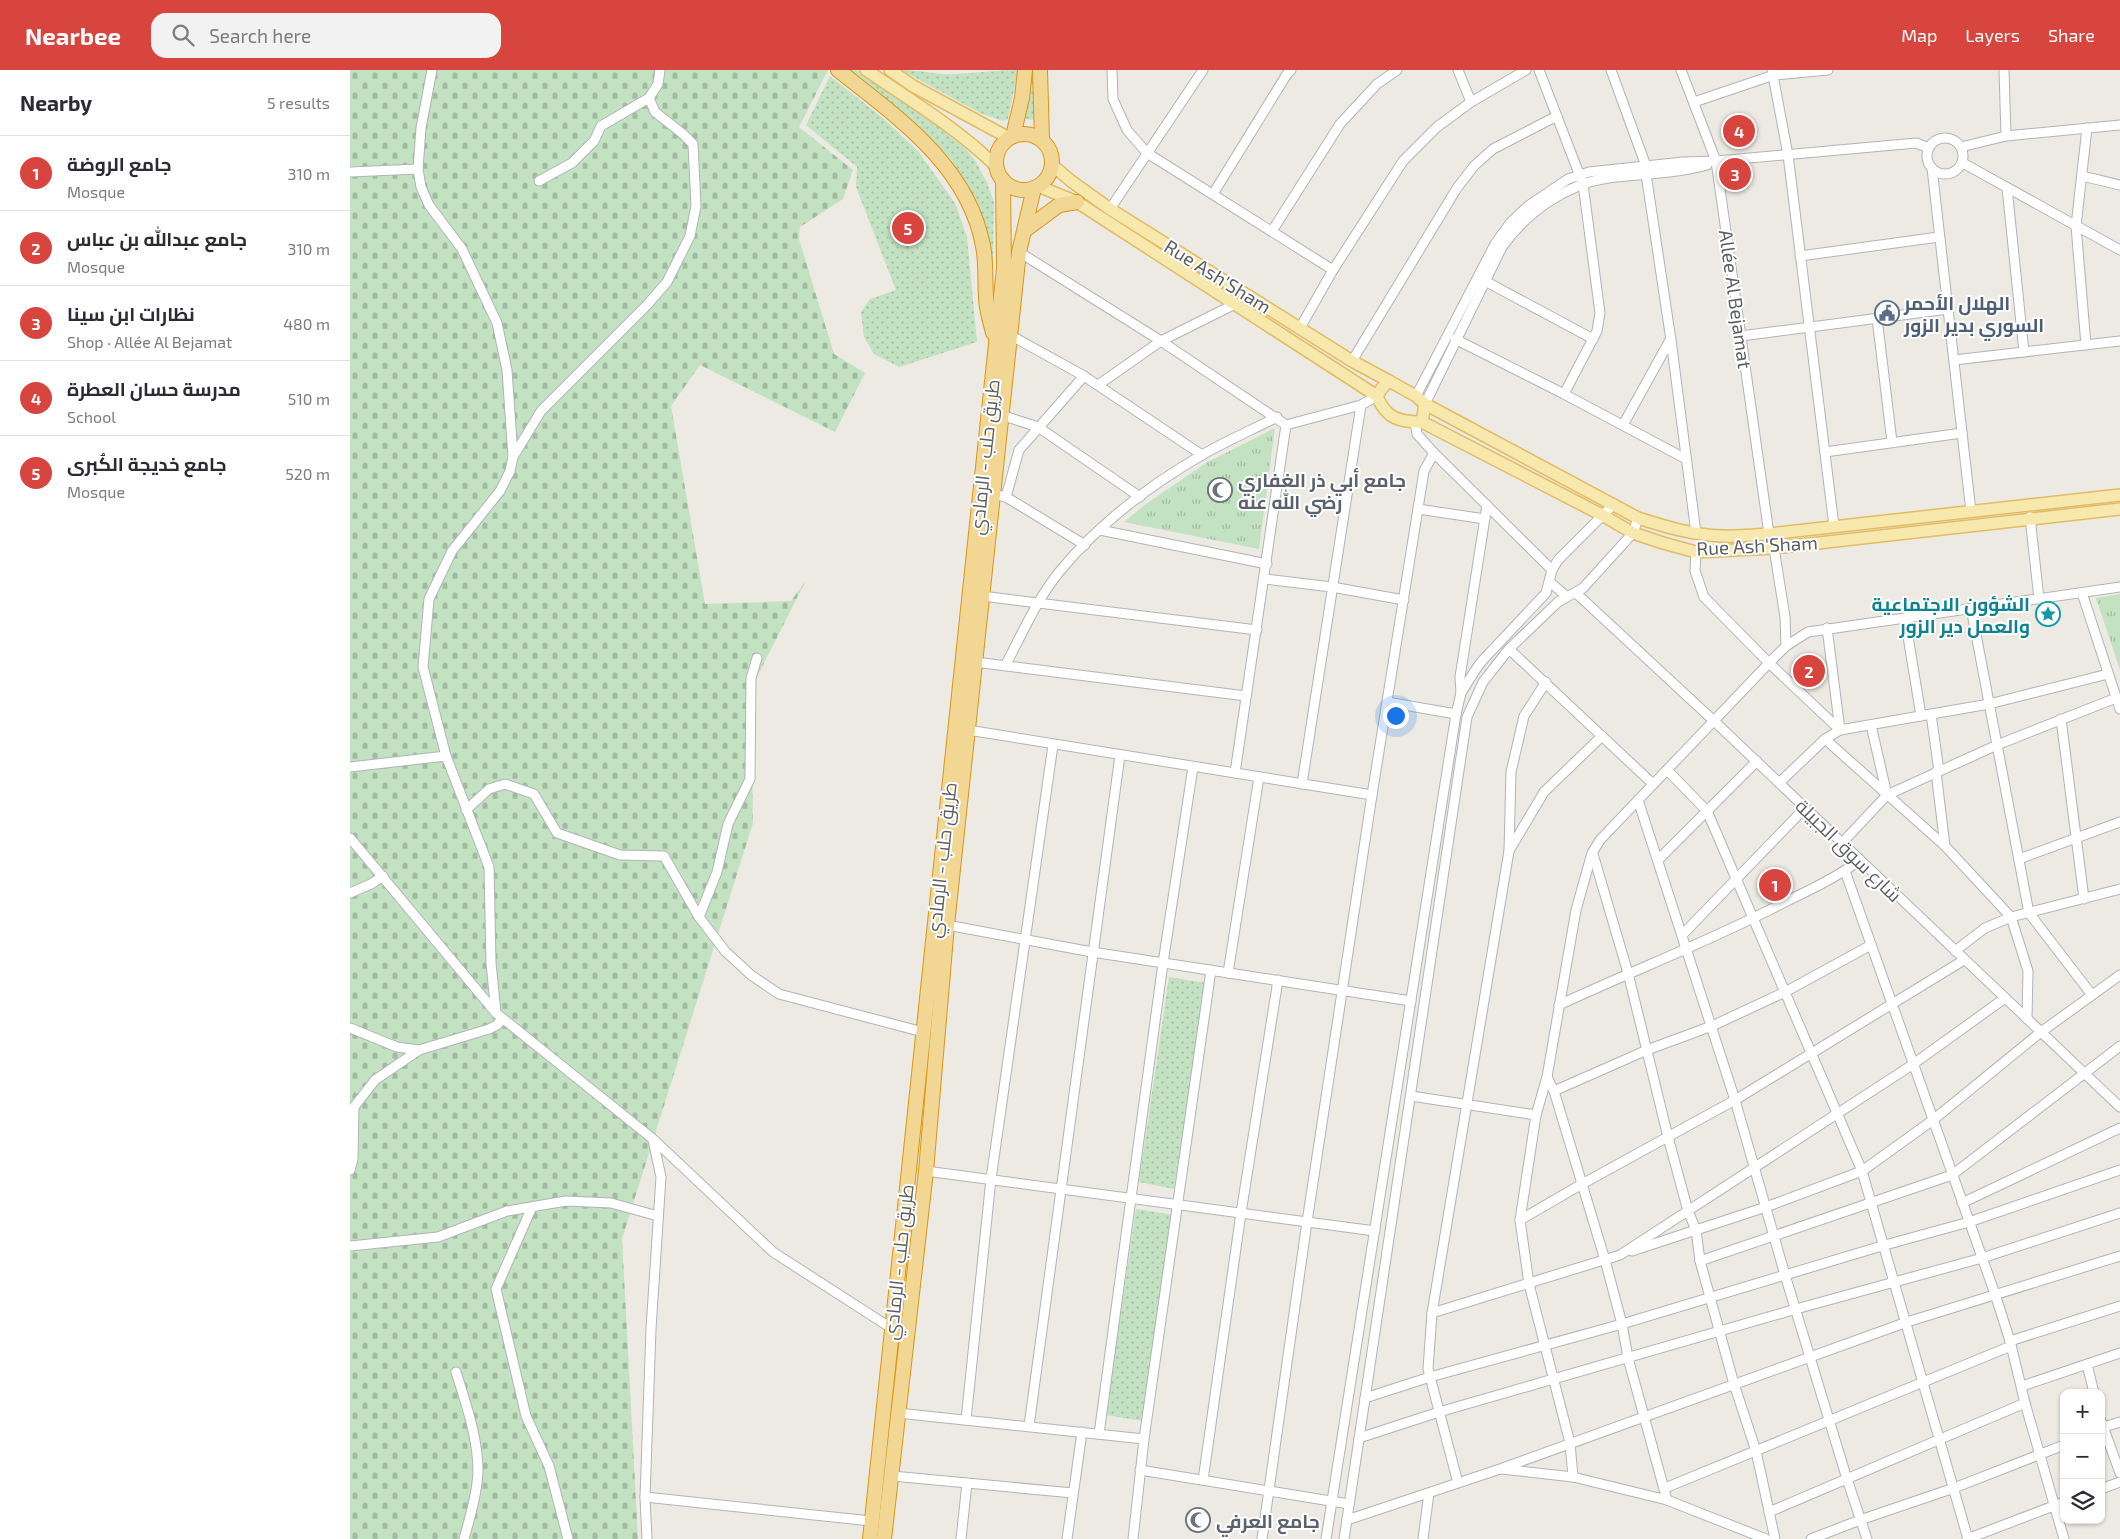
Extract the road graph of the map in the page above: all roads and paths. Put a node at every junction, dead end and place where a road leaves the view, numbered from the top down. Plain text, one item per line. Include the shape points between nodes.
1 (432, 70) edge
2 (660, 70) edge
3 (838, 70) edge
4 (866, 70) edge
5 (890, 70) edge
6 (1025, 70) edge
7 (1040, 70) edge
8 (1112, 70) edge
9 (1203, 70) edge
10 (1291, 70) edge
11 (1397, 70) edge
12 (1458, 70) edge
13 (1526, 70) edge
14 (1539, 70) edge
15 (1611, 70) edge
16 (1682, 70) edge
17 (1828, 70) edge
18 (2004, 70) edge
19 (1773, 72) edge
20 (649, 98) junction
21 (1471, 102) junction
22 (1694, 102) junction
23 (1557, 116) junction
24 (2120, 125) edge
25 (2087, 128) junction
26 (2006, 136) junction
27 (1011, 137) junction
28 (1042, 140) junction
29 (1962, 147) junction
30 (1929, 148) junction
31 (1147, 153) junction
32 (1788, 155) junction
33 (1716, 161) junction
34 (1963, 163) junction
35 (1051, 164) junction
36 (996, 167) junction
37 (1932, 168) junction
38 (418, 169) junction
39 (1646, 170) junction
40 (350, 172) edge
41 (1580, 175) junction
42 (2082, 176) junction
43 (1003, 180) junction
44 (538, 181) dead end
45 (1583, 184) junction
46 (2120, 185) edge
47 (1036, 187) junction
48 (2007, 188) junction
49 (1213, 194) junction
50 (1077, 202) junction
51 (1110, 209) junction
52 (2076, 226) junction
53 (1025, 230) junction
54 (1272, 232) junction
55 (1940, 237) junction
56 (2120, 250) edge
57 (1019, 252) junction
58 (1800, 256) junction
59 (1333, 270) junction
60 (1485, 281) junction
61 (1235, 304) junction
62 (1948, 309) junction
63 (1877, 318) junction
64 (1809, 327) junction
65 (1300, 328) junction
66 (1010, 335) junction
67 (1741, 336) junction
68 (1455, 339) junction
69 (1593, 339) junction
70 (1671, 340) junction
71 (1161, 341) junction
72 (2120, 341) edge
73 (996, 345) junction
74 (2086, 345) junction
75 (2024, 352) junction
76 (1954, 360) junction
77 (1352, 361) junction
78 (1084, 376) junction
79 (1389, 381) junction
80 (1098, 385) junction
81 (1564, 394) junction
82 (1377, 396) junction
83 (1416, 396) junction
84 (1425, 404) junction
85 (1361, 405) junction
86 (1001, 415) junction
87 (1277, 417) junction
88 (1418, 422) junction
89 (1286, 425) junction
90 (1623, 425) junction
91 (1038, 427) junction
92 (1962, 433) junction
93 (1892, 442) junction
94 (1825, 452) junction
95 (1434, 453) junction
96 (1202, 455) junction
97 (513, 457) junction
98 (1686, 458) junction
99 (999, 495) junction
100 (2120, 495) edge
101 (1140, 497) junction
102 (1614, 504) junction
103 (1487, 506) junction
104 (1418, 509) junction
105 (2120, 509) edge
106 (1971, 512) junction
107 (1602, 515) junction
108 (1638, 518) junction
109 (2030, 518) junction
110 (1484, 519) junction
111 (1834, 526) junction
112 (1100, 530) junction
113 (1633, 533) junction
114 (1696, 533) junction
115 (1769, 534) junction
116 (1085, 545) junction
117 (1774, 548) junction
118 (1696, 552) junction
119 (1267, 564) junction
120 (1552, 570) junction
121 (1265, 579) junction
122 (1550, 582) junction
123 (1332, 587) junction
124 (2120, 587) edge
125 (2082, 593) junction
126 (1577, 594) junction
127 (982, 596) junction
128 (1567, 597) junction
129 (2039, 598) junction
130 (1404, 600) junction
131 (1038, 602) junction
132 (1971, 608) junction
133 (1904, 618) junction
134 (1827, 628) junction
135 (1257, 630) junction
136 (1786, 646) junction
137 (1509, 649) junction
138 (757, 658) dead end
139 (975, 662) junction
140 (1769, 663) junction
141 (1005, 666) junction
142 (2108, 674) junction
143 (1546, 682) junction
144 (1462, 693) junction
145 (1246, 696) junction
146 (2116, 698) junction
147 (1387, 702) junction
148 (1989, 704) junction
149 (2120, 709) edge
150 (1456, 714) junction
151 (1931, 714) junction
152 (1921, 716) junction
153 (2061, 719) junction
154 (1714, 721) junction
155 (1872, 725) junction
156 (968, 730) junction
157 (1840, 730) junction
158 (1602, 736) junction
159 (1825, 739) junction
160 (1053, 745) junction
161 (1997, 745) junction
162 (1120, 755) junction
163 (446, 756) junction
164 (1757, 761) junction
165 (350, 767) edge
166 (1193, 767) junction
167 (1667, 770) junction
168 (1938, 772) junction
169 (1235, 773) junction
170 (1259, 777) junction
171 (1779, 783) junction
172 (1302, 784) junction
173 (1653, 784) junction
174 (1372, 795) junction
175 (1887, 795) junction
176 (1638, 800) junction
177 (1805, 808) junction
178 (466, 810) junction
179 (1707, 810) junction
180 (2120, 822) edge
181 (350, 838) edge
182 (2076, 838) junction
183 (1842, 843) junction
184 (1945, 846) junction
185 (1509, 851) junction
186 (1592, 853) junction
187 (2019, 859) junction
188 (1658, 860) junction
189 (1860, 860) junction
190 (1844, 872) junction
191 (382, 876) junction
192 (1736, 881) junction
193 (2120, 890) edge
194 (350, 893) edge
195 (2084, 899) junction
196 (2029, 913) junction
197 (699, 917) junction
198 (2011, 917) junction
199 (1752, 920) junction
200 (947, 925) junction
201 (1683, 934) junction
202 (1024, 940) junction
203 (1871, 945) junction
204 (1687, 947) junction
205 (1955, 951) junction
206 (1092, 952) junction
207 (1964, 960) junction
208 (1163, 963) junction
209 (1212, 970) junction
210 (1228, 973) junction
211 (1628, 973) junction
212 (2120, 975) edge
213 (1278, 980) junction
214 (1343, 990) junction
215 (1785, 992) junction
216 (2092, 995) junction
217 (2005, 998) junction
218 (1411, 1000) junction
219 (1559, 1005) junction
220 (1893, 1005) junction
221 (500, 1016) junction
222 (2027, 1019) junction
223 (1712, 1026) junction
224 (350, 1028) edge
225 (923, 1032) junction
226 (2041, 1032) junction
227 (2120, 1046) edge
228 (419, 1050) junction
229 (1647, 1050) junction
230 (1811, 1054) junction
231 (1912, 1065) junction
232 (2084, 1073) junction
233 (1547, 1077) junction
234 (1554, 1091) junction
235 (1411, 1096) junction
236 (1735, 1100) junction
237 (1467, 1104) junction
238 (2120, 1107) edge
239 (1836, 1113) junction
240 (1536, 1115) junction
241 (1933, 1120) junction
242 (2120, 1128) edge
243 (1668, 1137) junction
244 (653, 1139) junction
245 (1754, 1168) junction
246 (350, 1170) edge
247 (2120, 1170) edge
248 (926, 1171) junction
249 (1862, 1171) junction
250 (1952, 1175) junction
251 (991, 1179) junction
252 (1582, 1184) junction
253 (1060, 1189) junction
254 (1130, 1198) junction
255 (1872, 1203) junction
256 (1962, 1203) junction
257 (1178, 1204) junction
258 (532, 1207) junction
259 (1766, 1207) junction
260 (1688, 1211) junction
261 (1241, 1213) junction
262 (2120, 1213) edge
263 (658, 1216) junction
264 (1520, 1220) junction
265 (1308, 1222) junction
266 (1969, 1222) junction
267 (1696, 1230) junction
268 (1375, 1231) junction
269 (1774, 1236) junction
270 (1885, 1245) junction
271 (350, 1246) edge
272 (1620, 1255) junction
273 (2120, 1256) edge
274 (1982, 1258) junction
275 (1604, 1260) junction
276 (1700, 1261) junction
277 (1785, 1275) junction
278 (1895, 1281) junction
279 (1530, 1284) junction
280 (1995, 1294) junction
281 (1709, 1297) junction
282 (2120, 1306) edge
283 (1796, 1309) junction
284 (1432, 1313) junction
285 (1907, 1322) junction
286 (1622, 1324) junction
287 (891, 1328) junction
288 (1720, 1332) junction
289 (1544, 1344) junction
290 (2011, 1344) junction
291 (2120, 1353) edge
292 (1811, 1357) junction
293 (1628, 1358) junction
294 (2087, 1364) junction
295 (456, 1372) dead end
296 (1430, 1377) junction
297 (1555, 1380) junction
298 (1923, 1382) junction
299 (1734, 1384) junction
300 (2022, 1386) junction
301 (2093, 1389) edge
302 (1365, 1398) junction
303 (2025, 1403) junction
304 (1439, 1412) junction
305 (898, 1413) junction
306 (1644, 1417) junction
307 (966, 1420) junction
308 (1830, 1420) junction
309 (2120, 1422) edge
310 (2105, 1424) edge
311 (1029, 1426) junction
312 (1082, 1432) junction
313 (2105, 1433) edge
314 (1099, 1434) junction
315 (1144, 1438) junction
316 (1359, 1438) junction
317 (1940, 1439) junction
318 (1570, 1443) junction
319 (2060, 1447) edge
320 (1756, 1451) junction
321 (2040, 1455) junction
322 (1500, 1469) junction
323 (1140, 1470) junction
324 (2120, 1473) edge
325 (892, 1476) junction
326 (1573, 1477) junction
327 (1847, 1479) junction
328 (1203, 1480) junction
329 (2120, 1482) edge
330 (967, 1483) junction
331 (1458, 1483) junction
332 (1665, 1488) junction
333 (1954, 1488) junction
334 (2105, 1488) edge
335 (1270, 1491) junction
336 (1073, 1493) junction
337 (1429, 1493) junction
338 (645, 1497) junction
339 (1667, 1500) junction
340 (1332, 1501) junction
341 (2060, 1503) edge
342 (1349, 1504) junction
343 (2054, 1505) junction
344 (1769, 1512) junction
345 (1346, 1520) junction
346 (1860, 1520) junction
347 (872, 1521) junction
348 (464, 1539) edge
349 (568, 1539) edge
350 (647, 1539) edge
351 (870, 1539) edge
352 (884, 1539) edge
353 (961, 1539) edge
354 (1067, 1539) edge
355 (1133, 1539) edge
356 (1262, 1539) edge
357 (1326, 1539) edge
358 (1344, 1539) edge
359 (1423, 1539) edge
360 (1766, 1539) edge
361 (1775, 1539) edge
362 (1811, 1539) edge
363 (1867, 1539) edge
364 (1968, 1539) edge
365 (2064, 1539) edge

1 - 38 street via 420,128
2 - 20 street via 658,84
3 - 73 highway via 906,124 934,151 957,181 975,216 983,246 987,306
4 - 36 main road via 953,129
5 - 27 main road via 913,86
6 - 27 highway via 1022,98
7 - 28 highway
8 - 31 street via 1113,99 1127,130
9 - 31 street
10 - 49 street
11 - 54 street via 1377,84 1340,124
12 - 21 street
13 - 21 street
14 - 23 street
15 - 39 street
16 - 22 street, Allée Al Bejamat
17 - 19 street
18 - 26 street
19 - 22 street
19 - 32 street
20 - 44 street via 601,126 594,141 572,163
20 - 97 street via 655,112 692,144 696,206 690,236 667,282 541,411
21 - 59 street via 1437,127 1403,161
22 - 33 street, Allée Al Bejamat
23 - 41 street
23 - 77 street via 1493,149 1474,166 1457,188
24 - 25 street
25 - 26 street
25 - 42 street
26 - 29 street
27 - 28 highway via 1023,134
27 - 36 highway via 998,151
28 - 35 highway via 1051,155
29 - 30 street via 1948,138 1937,140
29 - 34 street
30 - 32 street via 1916,143
30 - 37 street via 1927,158
31 - 49 street
31 - 51 street
32 - 33 street
32 - 58 street
33 - 39 street via 1689,170
33 - 67 street, Allée Al Bejamat
34 - 37 street via 1949,174
34 - 48 street
35 - 47 highway via 1049,173
35 - 51 main road, Rue Ash'Sham
36 - 43 highway
37 - 55 street
38 - 40 street
38 - 97 street via 429,205 462,249 497,323 506,370
39 - 41 street via 1599,170
39 - 45 street
39 - 70 street
41 - 45 street
41 - 83 street via 1528,206 1502,233
42 - 46 street
42 - 52 street
43 - 47 highway via 1017,189
43 - 73 highway, طريق حلب - الرمادي via 1004,268
45 - 60 street via 1547,203 1522,223 1502,247
45 - 69 street via 1600,314
47 - 50 main road, Rue Ash'Sham
47 - 53 highway, طريق حلب - الرمادي
48 - 52 street
48 - 75 street
49 - 54 street
50 - 53 highway via 1059,205
50 - 61 main road, Rue Ash'Sham
51 - 65 main road, Rue Ash'Sham
52 - 56 street
52 - 74 street
53 - 57 highway, طريق حلب - الرمادي
54 - 59 street
55 - 58 street
55 - 62 street
57 - 66 highway, طريق حلب - الرمادي
57 - 71 street
58 - 64 street
59 - 65 street
60 - 68 street
60 - 69 street
61 - 71 street
61 - 82 main road, Rue Ash'Sham
62 - 63 street
62 - 76 street
63 - 64 street
63 - 93 street
64 - 67 street
64 - 94 street
65 - 77 main road, Rue Ash'Sham
66 - 78 street
66 - 86 highway, طريق حلب - الرمادي
67 - 115 street, Allée Al Bejamat
68 - 81 street
68 - 84 street
69 - 81 street
70 - 90 street
70 - 98 street
71 - 80 street
71 - 87 street
72 - 74 street
73 - 225 highway, طريق حلب - الرمادي
74 - 75 street
75 - 76 street
76 - 92 street
77 - 79 main road, Rue Ash'Sham
78 - 80 street
78 - 91 street
79 - 82 main road
79 - 83 main road, Rue Ash'Sham
80 - 96 street
81 - 90 street
82 - 85 street
82 - 88 main road, Rue Ash'Sham via 1385,411 1397,419 1406,423
83 - 84 main road, Rue Ash'Sham
84 - 88 main road
84 - 102 main road, Rue Ash'Sham
85 - 89 street
85 - 123 street
86 - 91 street
86 - 99 highway, طريق حلب - الرمادي
87 - 89 street
87 - 96 street
88 - 95 street via 1417,434
88 - 107 main road, Rue Ash'Sham
89 - 119 street
90 - 98 street
91 - 99 street via 1019,450
91 - 101 street
92 - 93 street
92 - 106 street
93 - 94 street
94 - 111 street
95 - 103 street
95 - 104 street via 1424,471
96 - 101 street
97 - 163 street via 500,491 452,551 429,599 423,667
98 - 114 street
99 - 116 street
99 - 127 highway, طريق حلب - الرمادي
100 - 106 main road, Rue Ash'Sham
101 - 112 street
102 - 107 street
102 - 108 main road, Rue Ash'Sham
103 - 110 street
103 - 120 street
104 - 110 street
104 - 130 street
105 - 109 main road, Rue Ash'Sham
106 - 111 main road, Rue Ash'Sham
107 - 113 main road, Rue Ash'Sham
107 - 120 street
108 - 113 street
108 - 114 main road, Rue Ash'Sham
109 - 117 main road, Rue Ash'Sham
109 - 129 street
110 - 144 street via 1460,677
111 - 115 main road, Rue Ash'Sham
112 - 116 street
112 - 119 street
113 - 118 main road, Rue Ash'Sham
113 - 126 street
114 - 115 main road, Rue Ash'Sham via 1723,536
116 - 131 street via 1060,571
117 - 118 main road, Rue Ash'Sham
117 - 136 street via 1785,617
118 - 140 street via 1695,571 1704,597
119 - 121 street
120 - 122 street
121 - 123 street
121 - 135 street
122 - 128 street
122 - 144 street via 1546,593 1481,662
123 - 130 street
123 - 172 street
124 - 125 street
125 - 129 street
125 - 142 street
126 - 128 street
126 - 154 street, شارع سوق الجبيلة
127 - 131 street
127 - 139 highway, طريق حلب - الرمادي
128 - 137 street
129 - 132 street
130 - 147 street
131 - 135 street
131 - 141 street
132 - 133 street
132 - 148 street
133 - 134 street
133 - 152 street
134 - 136 street via 1808,632
134 - 157 street
135 - 145 street
136 - 140 street
137 - 143 street
137 - 235 street via 1483,682 1467,717
138 - 197 street via 751,678 750,779 728,824 717,872
139 - 141 street
139 - 156 highway, طريق حلب - الرمادي
140 - 154 street
140 - 157 street
141 - 145 street
142 - 146 street
142 - 148 street
143 - 158 street
143 - 185 street via 1524,716 1511,772
144 - 150 street
145 - 169 street
146 - 149 street
146 - 153 street
147 - 150 street
147 - 174 street
148 - 151 street
148 - 161 street
150 - 218 street
151 - 152 street
151 - 168 street
152 - 155 street
153 - 161 street
153 - 182 street
154 - 164 street, شارع سوق الجبيلة
154 - 167 street
155 - 157 street
155 - 175 street
156 - 160 street
156 - 200 highway, طريق حلب - الرمادي
157 - 159 street
158 - 173 street
158 - 185 street via 1544,792
159 - 171 street
159 - 175 street
160 - 162 street
160 - 202 street
161 - 168 street
161 - 187 street
162 - 166 street
162 - 206 street
163 - 165 street
163 - 178 street
164 - 171 street, شارع سوق الجبيلة
164 - 179 street
166 - 169 street
166 - 208 street
167 - 173 street
167 - 179 street
168 - 175 street
168 - 184 street
169 - 170 street
170 - 172 street
170 - 210 street
171 - 177 street, شارع سوق الجبيلة
172 - 174 street
173 - 176 street
174 - 214 street
175 - 183 street
175 - 184 street
176 - 186 street
176 - 188 street
177 - 183 street, شارع سوق الجبيلة
177 - 192 street
178 - 197 street via 488,789 505,784 534,794 557,833 620,856 664,856
178 - 221 street via 489,867 491,963
179 - 188 street
179 - 192 street
180 - 182 street
181 - 191 street
182 - 187 street
182 - 195 street
183 - 189 street, شارع سوق الجبيلة
184 - 198 street
185 - 237 street
186 - 211 street
186 - 219 street via 1576,910
187 - 196 street
188 - 201 street
189 - 190 street
189 - 205 street, شارع سوق الجبيلة
190 - 199 street
190 - 203 street
191 - 194 street
191 - 221 street
192 - 199 street
192 - 201 street
193 - 195 street
195 - 196 street
196 - 198 street
196 - 216 street
197 - 225 street via 725,951 751,975 779,994
198 - 205 street via 1985,928
198 - 222 street via 2028,971
199 - 204 street
199 - 215 street
200 - 202 street
200 - 248 highway, طريق حلب - الرمادي
201 - 204 street
202 - 206 street
202 - 251 street
203 - 215 street
203 - 220 street
204 - 211 street
204 - 223 street
205 - 207 street, شارع سوق الجبيلة
206 - 208 street
206 - 253 street
207 - 217 street, شارع سوق الجبيلة
207 - 220 street
208 - 209 street
208 - 254 street
209 - 210 street
209 - 257 street
210 - 213 street
211 - 219 street
211 - 229 street
212 - 216 street
213 - 214 street
213 - 261 street
214 - 218 street
214 - 265 street
215 - 223 street
215 - 230 street
216 - 226 street
217 - 222 street, شارع سوق الجبيلة
217 - 231 street
218 - 268 street
219 - 233 street
220 - 230 street
220 - 231 street
221 - 228 street via 497,1025 489,1029
221 - 244 street
222 - 226 street, شارع سوق الجبيلة
223 - 229 street
223 - 236 street
224 - 228 street via 397,1047
225 - 287 highway, طريق حلب - الرمادي
226 - 232 street, شارع سوق الجبيلة
226 - 241 street
227 - 232 street
228 - 246 street via 375,1080 354,1108
229 - 234 street
229 - 243 street
230 - 236 street
230 - 239 street
231 - 239 street
231 - 241 street
232 - 238 street, شارع سوق الجبيلة
232 - 250 street
233 - 234 street
233 - 240 street
234 - 252 street
235 - 237 street
235 - 302 street
236 - 243 street
236 - 245 street
237 - 240 street
237 - 284 street
239 - 245 street
239 - 249 street
240 - 264 street
241 - 249 street
241 - 250 street
242 - 256 street
243 - 252 street
243 - 260 street
244 - 263 street via 661,1177
244 - 287 street via 773,1252
245 - 259 street
245 - 260 street
247 - 266 street
248 - 251 street
248 - 305 highway, طريق حلب - الرمادي
249 - 255 street
249 - 259 street
250 - 255 street
250 - 256 street
251 - 253 street
251 - 307 street
252 - 264 street
252 - 275 street
253 - 254 street
253 - 311 street
254 - 257 street
254 - 314 street
255 - 269 street
255 - 270 street
256 - 266 street
257 - 261 street
257 - 315 street
258 - 263 street via 566,1201 611,1203
258 - 271 street via 507,1211 438,1238
258 - 349 street via 496,1289 526,1416 549,1466
259 - 267 street
259 - 269 street
260 - 267 street
260 - 272 street
261 - 265 street
261 - 328 street
262 - 274 street
263 - 338 street
264 - 279 street
265 - 268 street
265 - 335 street
266 - 270 street
266 - 274 street
267 - 272 street
267 - 276 street
268 - 340 street
269 - 276 street
269 - 277 street
270 - 277 street
270 - 278 street
272 - 275 street
273 - 280 street
274 - 278 street
274 - 280 street
275 - 279 street
275 - 286 street
276 - 281 street
277 - 281 street
277 - 283 street
278 - 283 street
278 - 285 street
279 - 284 street
279 - 289 street
280 - 285 street
280 - 290 street
281 - 286 street
281 - 288 street
282 - 290 street
283 - 288 street
283 - 292 street
284 - 296 street
285 - 292 street
285 - 298 street
286 - 289 street
286 - 293 street
287 - 347 highway, طريق حلب - الرمادي
288 - 293 street
288 - 299 street
289 - 296 street
289 - 297 street
290 - 298 street
290 - 300 street
291 - 294 street
292 - 299 street
292 - 308 street
293 - 297 street
293 - 306 street
294 - 300 street
294 - 301 street
295 - 348 street via 471,1422 478,1469
296 - 302 street
296 - 304 street
297 - 304 street
297 - 318 street
298 - 308 street
298 - 317 street
299 - 306 street
299 - 320 street
300 - 303 street
302 - 316 street
303 - 317 street
303 - 321 street
304 - 316 street
304 - 331 street
305 - 307 street
305 - 325 highway, طريق حلب - الرمادي
306 - 318 street
306 - 332 street
307 - 311 street
308 - 320 street
308 - 327 street
309 - 310 street
311 - 312 street
312 - 314 street
312 - 336 street
313 - 324 street
314 - 315 street
315 - 323 street
316 - 342 street
317 - 327 street
317 - 333 street
318 - 322 street
318 - 326 street
319 - 321 street
320 - 332 street
320 - 344 street
321 - 333 street
321 - 343 street
322 - 326 street
322 - 331 street
323 - 328 street
323 - 355 street
325 - 330 street
325 - 352 highway, طريق حلب - الرمادي
326 - 339 street
327 - 344 street
327 - 346 street
328 - 335 street
329 - 334 street
330 - 336 street
330 - 353 street
331 - 337 street
332 - 339 street
333 - 346 street
333 - 364 street
335 - 340 street
335 - 356 street
336 - 354 street
337 - 345 street
337 - 359 street
338 - 347 street
338 - 350 street
339 - 360 street
340 - 342 street
340 - 357 street
341 - 343 street
342 - 345 street
343 - 364 street
343 - 365 street
344 - 361 street
345 - 358 street
346 - 362 street
346 - 363 street
347 - 351 highway, طريق حلب - الرمادي

